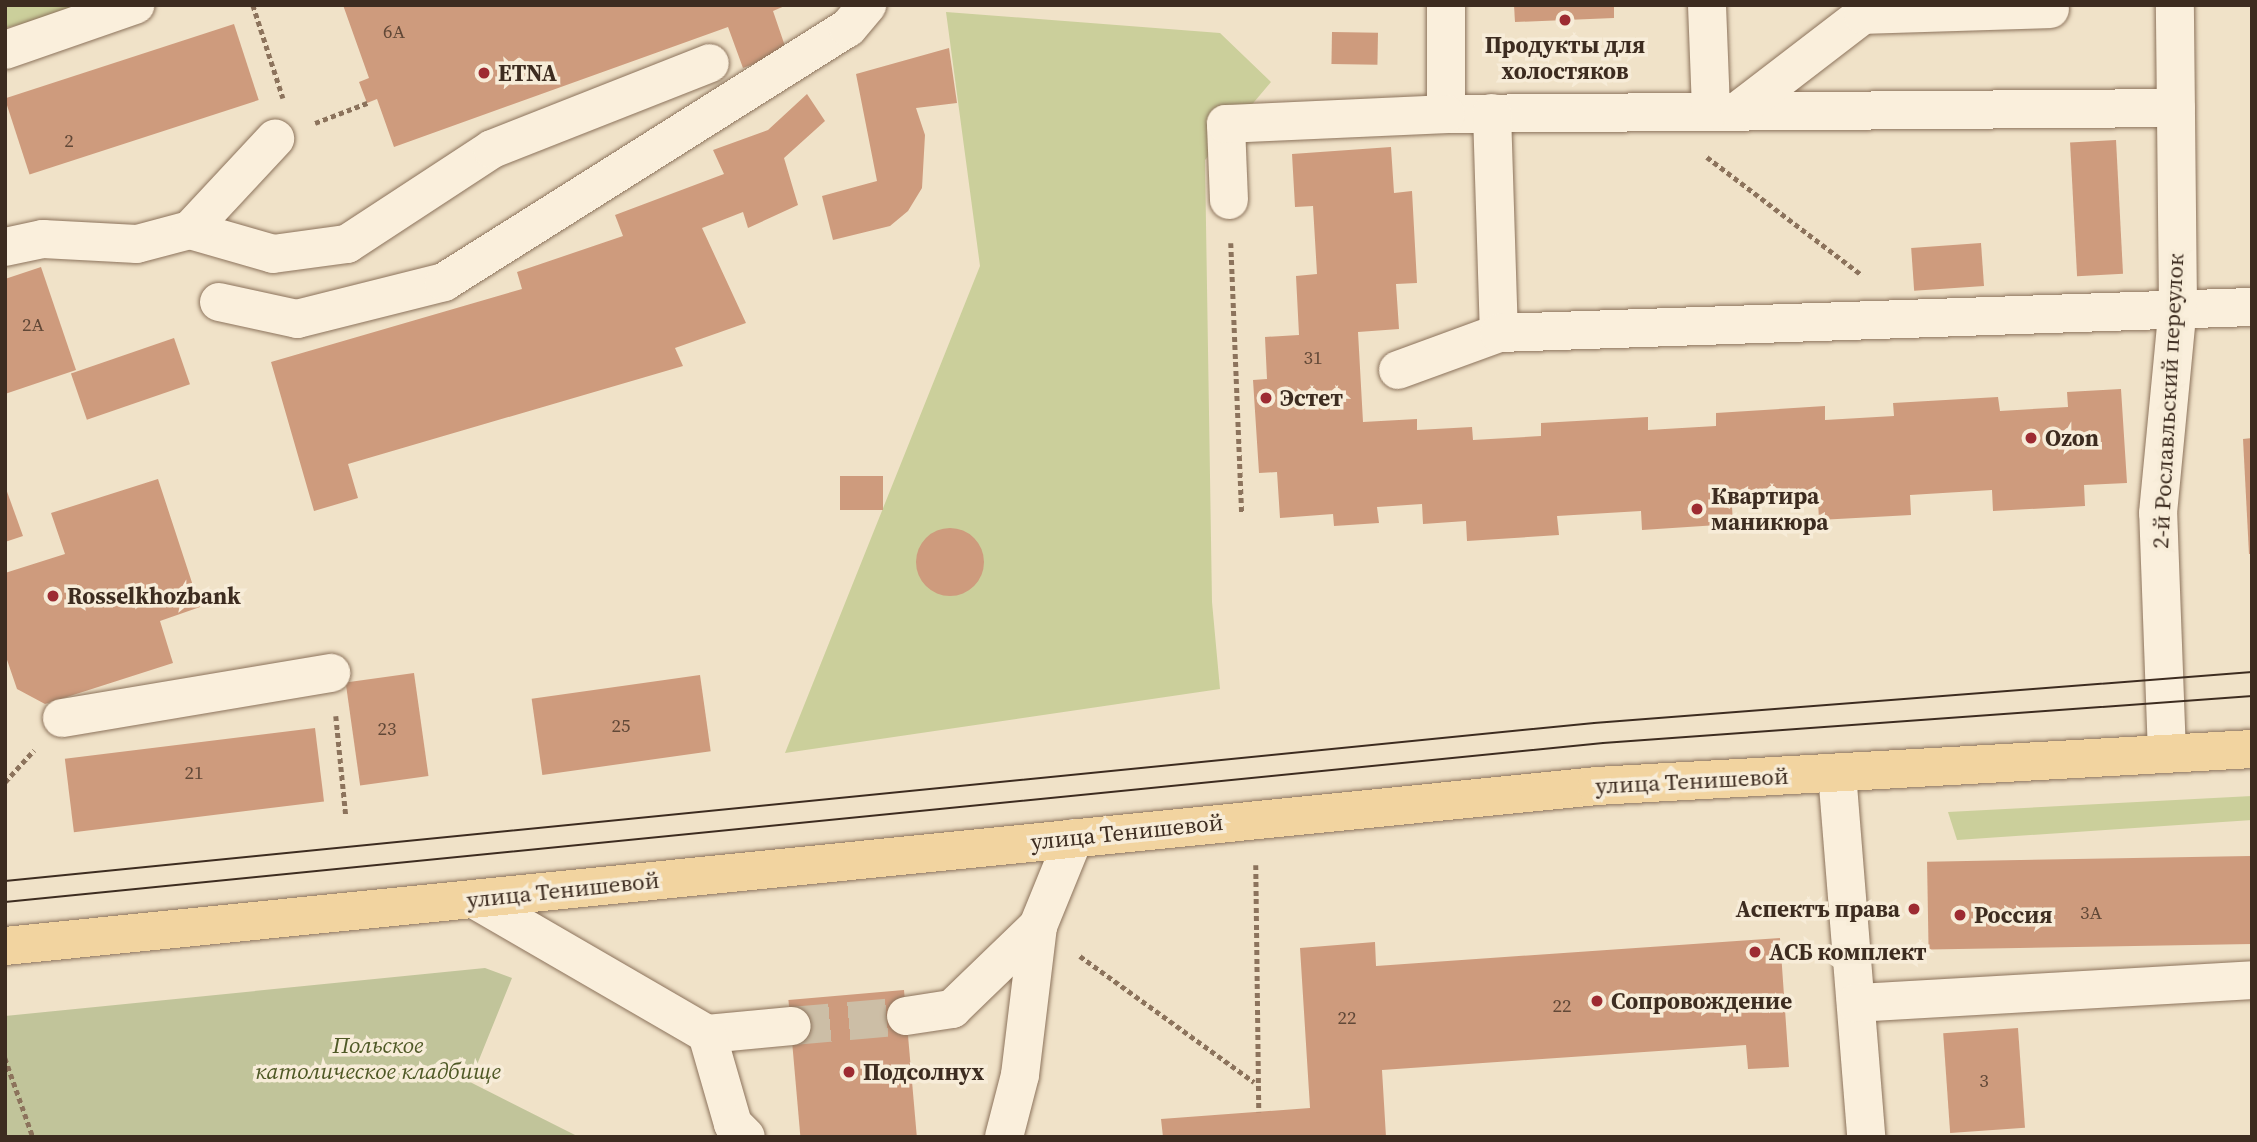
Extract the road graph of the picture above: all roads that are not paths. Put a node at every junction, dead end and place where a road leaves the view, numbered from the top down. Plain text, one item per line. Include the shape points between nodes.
1 (867, 5) edge
2 (1446, 5) edge
3 (1707, 5) edge
4 (2175, 5) edge
5 (133, 6) edge
6 (2050, 9) dead end
7 (5, 50) edge
8 (710, 62) dead end
9 (2176, 108) junction
10 (1725, 110) junction
11 (1492, 113) junction
12 (1446, 114) junction
13 (275, 139) road end
14 (1229, 200) road end
15 (190, 230) junction
16 (5, 247) edge
17 (219, 302) dead end
18 (2178, 306) junction
19 (2252, 307) edge
20 (1499, 333) junction
21 (1398, 370) dead end
22 (331, 673) road end
23 (62, 718) dead end
24 (2252, 749) edge
25 (2166, 754) junction
26 (1837, 772) junction
27 (1074, 838) junction
28 (474, 899) junction
29 (1038, 926) junction
30 (5, 946) edge
31 (2251, 980) edge
32 (1856, 1003) junction
33 (906, 1016) tunnel mouth
34 (792, 1026) tunnel mouth
35 (707, 1034) junction
36 (747, 1137) edge
37 (1004, 1137) edge
38 (1866, 1137) edge

1 - 17 street via 848,28 444,282 298,319
2 - 12 street
3 - 10 street
4 - 9 street, 2-й Рославльский переулок
5 - 7 street
6 - 10 street via 1863,15
8 - 15 street via 492,149 346,244 273,254
9 - 10 street
9 - 18 street, 2-й Рославльский переулок
10 - 11 street
11 - 12 street
11 - 20 street
12 - 14 street via 1226,124
13 - 15 street
15 - 16 street via 137,244 43,239
18 - 19 street
18 - 20 street
18 - 25 street, 2-й Рославльский переулок via 2158,513
20 - 21 street
22 - 23 street
24 - 25 main road, улица Тенишевой
25 - 26 main road, улица Тенишевой
26 - 27 main road, улица Тенишевой via 1597,786
26 - 32 street
27 - 28 main road, улица Тенишевой
27 - 29 street
28 - 30 main road, улица Тенишевой
28 - 35 street
29 - 33 street via 952,1009
29 - 37 street via 1020,1075
31 - 32 street
32 - 38 street
34 - 35 street
35 - 36 street via 733,1124

